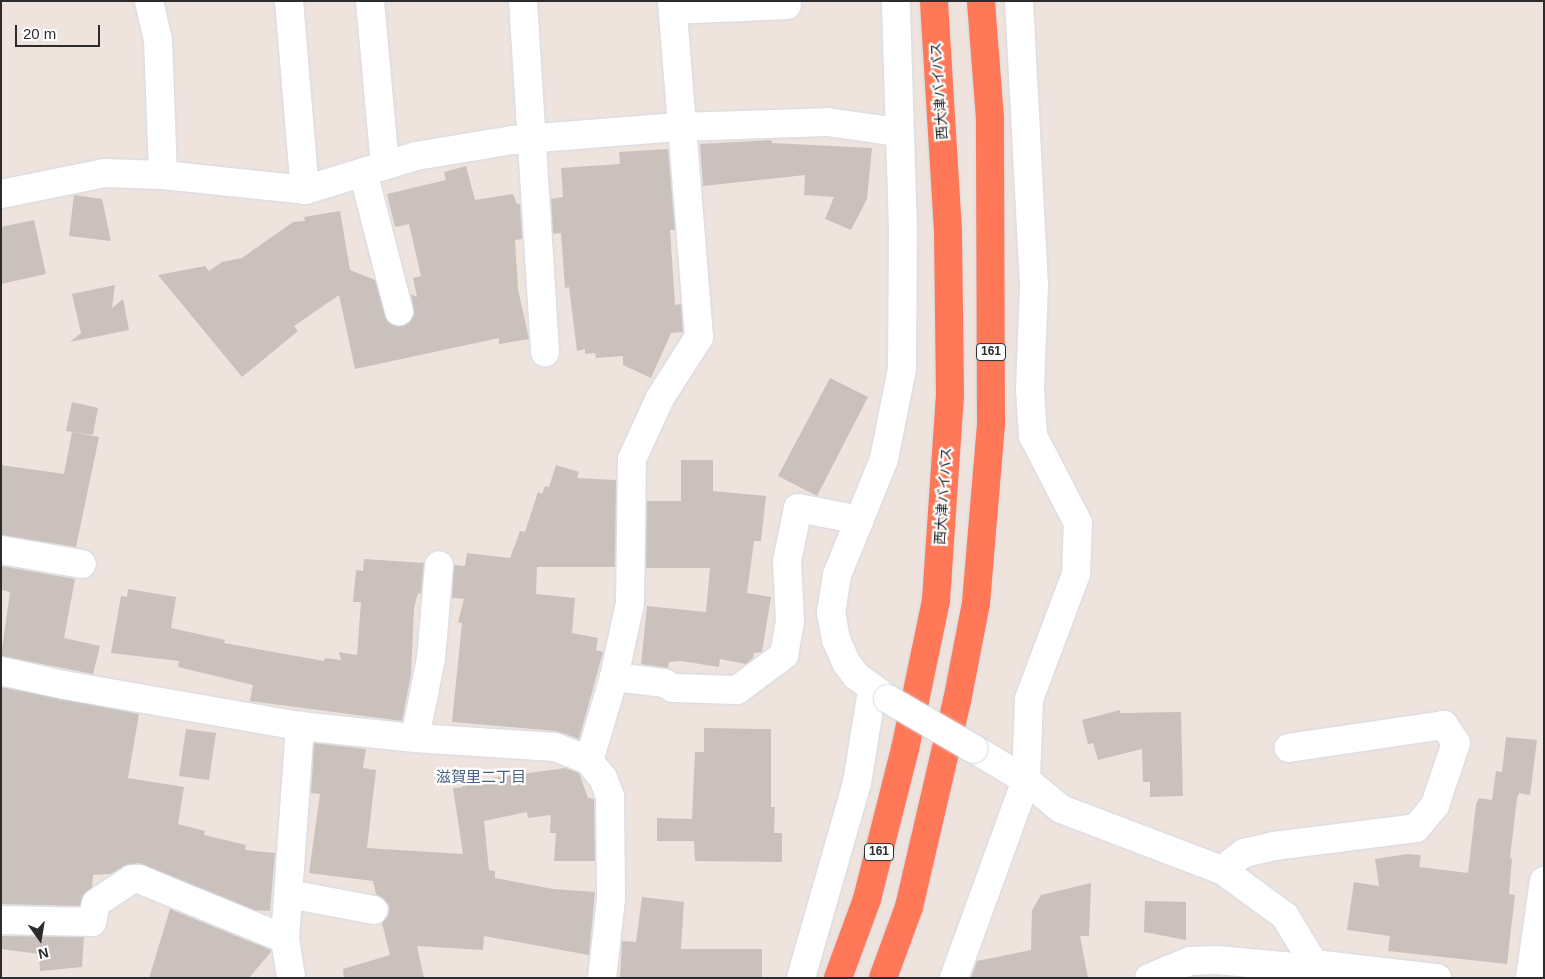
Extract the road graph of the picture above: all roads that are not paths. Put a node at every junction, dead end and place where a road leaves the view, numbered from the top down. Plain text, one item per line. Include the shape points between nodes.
1 (149, 1) edge
2 (289, 1) edge
3 (370, 1) edge
4 (523, 1) edge
5 (896, 1) edge
6 (934, 1) edge
7 (981, 1) edge
8 (1019, 1) edge
9 (787, 5) dead end
10 (672, 6) edge
11 (680, 127) junction
12 (899, 132) junction
13 (530, 139) junction
14 (374, 168) junction
15 (163, 175) junction
16 (304, 190) junction
17 (1, 194) edge
18 (399, 311) dead end
19 (545, 352) dead end
20 (860, 520) junction
21 (1, 550) edge
22 (82, 564) dead end
23 (439, 565) dead end
24 (1, 671) edge
25 (614, 677) junction
26 (880, 694) junction
27 (300, 726) junction
28 (415, 738) junction
29 (1289, 748) dead end
30 (590, 761) junction
31 (1026, 780) junction
32 (1222, 870) junction
33 (1544, 882) edge
34 (289, 894) junction
35 (374, 910) dead end
36 (1, 920) edge
37 (285, 939) junction
38 (1313, 971) edge
39 (1544, 974) edge
40 (807, 976) edge
41 (290, 978) edge
42 (602, 978) edge
43 (838, 978) edge
44 (883, 978) edge
45 (954, 978) edge
46 (1149, 978) edge
47 (1437, 978) edge
48 (1530, 978) edge
49 (1540, 978) edge

1 - 15 street via 158,39
2 - 16 street
3 - 14 street
4 - 13 street
5 - 12 street
6 - 43 highway, 西大津バイパス / 161 via 948,231 950,396 936,600 905,749 867,899
7 - 44 highway, 161 via 990,119 991,425 976,603 957,701 909,907
8 - 31 street via 1034,286 1030,389 1033,436 1078,523 1076,574 1029,699
9 - 10 street
10 - 11 street
11 - 12 street via 827,122
11 - 13 street
11 - 25 street via 699,337 660,398 632,459 630,603
12 - 20 street via 902,369 884,459
13 - 14 street via 416,156
13 - 19 street
14 - 16 street
14 - 18 street
15 - 16 street
15 - 17 street via 105,173
20 - 25 street via 798,508 787,561 790,622 784,655 737,690 673,688 664,682
20 - 26 street via 837,575 831,613 836,640 846,662
21 - 22 street
23 - 28 street via 431,659
24 - 27 street
25 - 30 street
26 - 31 street, bridge
26 - 40 street
27 - 28 street
27 - 34 street
28 - 30 street via 555,747
29 - 32 street via 1444,726 1456,743 1435,805 1416,828 1274,846 1244,854
30 - 42 street via 603,778 610,796 611,898
31 - 32 street via 1061,809
31 - 45 street
32 - 38 street via 1285,916
33 - 48 street
34 - 35 street
34 - 37 street
36 - 37 street via 92,922 96,903 132,879 139,879
37 - 41 street
38 - 46 street via 1217,960 1190,961
38 - 47 street
39 - 49 street

